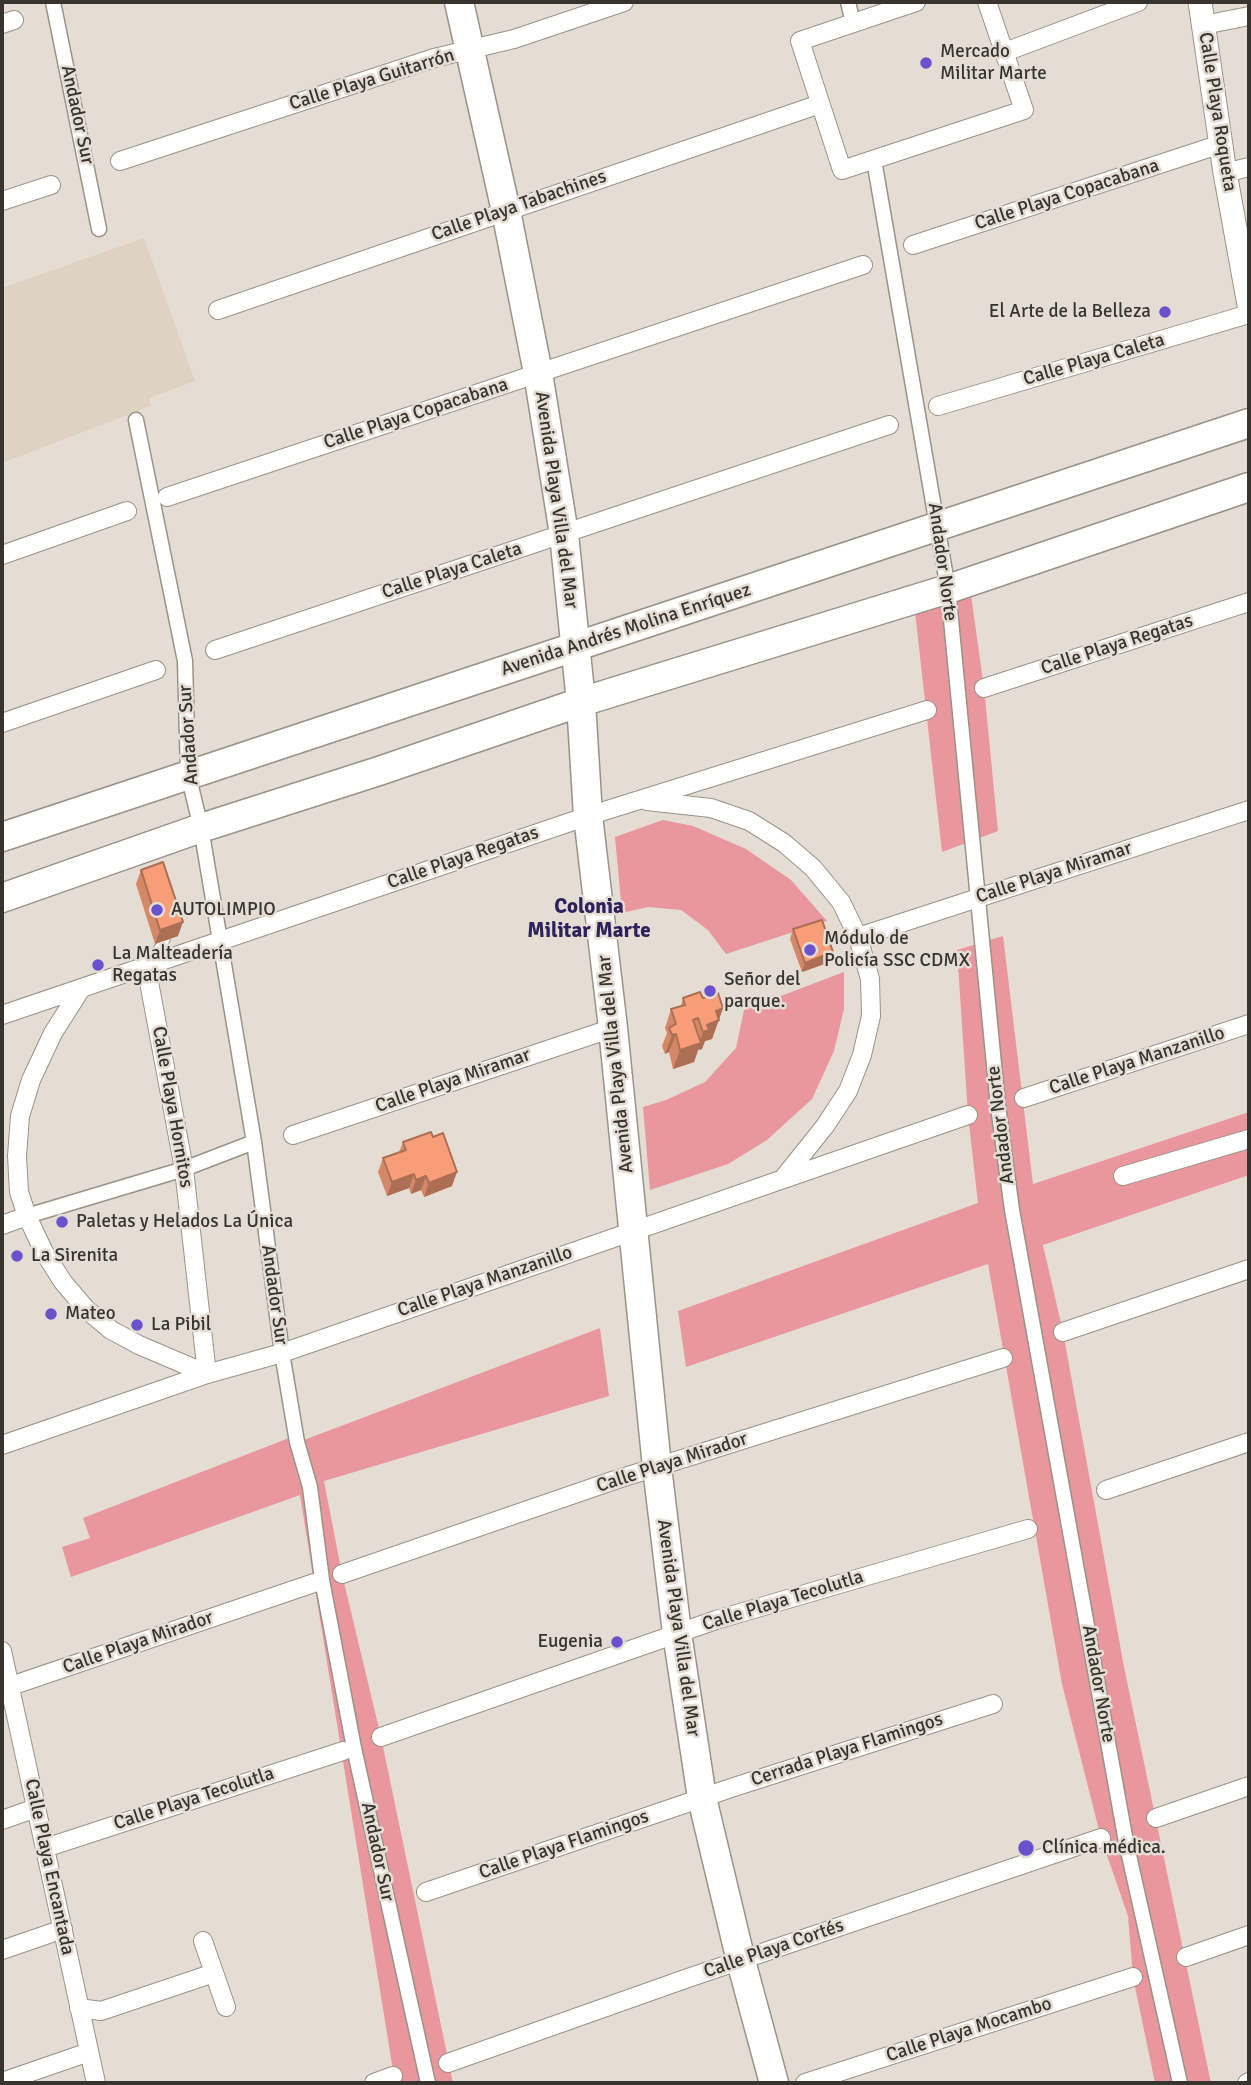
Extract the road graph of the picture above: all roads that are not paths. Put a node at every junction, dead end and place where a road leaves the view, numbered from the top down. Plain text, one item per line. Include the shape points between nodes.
1 (52, 2) edge
2 (459, 2) edge
3 (624, 2) edge
4 (848, 2) edge
5 (916, 2) edge
6 (987, 2) edge
7 (1138, 2) edge
8 (1200, 2) edge
9 (1249, 16) edge
10 (853, 23) junction
11 (1204, 25) junction
12 (469, 50) junction
13 (1005, 52) junction
14 (820, 104) junction
15 (1221, 144) junction
16 (874, 160) junction
17 (120, 161) dead end
18 (1249, 167) edge
19 (1225, 173) junction
20 (51, 185) dead end
21 (2, 201) edge
22 (506, 211) junction
23 (99, 229) dead end
24 (913, 246) dead end
25 (863, 265) dead end
26 (1249, 305) edge
27 (218, 310) dead end
28 (1249, 314) edge
29 (538, 373) junction
30 (938, 406) dead end
31 (136, 420) dead end
32 (1249, 423) edge
33 (889, 425) dead end
34 (1249, 487) edge
35 (167, 497) dead end
36 (127, 511) dead end
37 (938, 527) junction
38 (564, 534) junction
39 (2, 555) edge
40 (948, 589) junction
41 (1249, 602) edge
42 (575, 648) junction
43 (215, 650) dead end
44 (156, 670) dead end
45 (984, 688) dead end
46 (581, 702) junction
47 (927, 710) dead end
48 (2, 723) edge
49 (188, 774) junction
50 (640, 800) junction
51 (1249, 810) edge
52 (588, 816) junction
53 (201, 828) junction
54 (2, 837) edge
55 (978, 897) junction
56 (2, 898) edge
57 (157, 917) edge
58 (859, 937) junction
59 (220, 940) junction
60 (146, 966) junction
61 (81, 989) junction
62 (2, 1015) edge
63 (1249, 1024) edge
64 (613, 1028) junction
65 (1024, 1098) dead end
66 (968, 1115) dead end
67 (293, 1135) dead end
68 (1249, 1139) edge
69 (254, 1142) junction
70 (184, 1169) junction
71 (1123, 1176) dead end
72 (784, 1177) junction
73 (27, 1216) junction
74 (2, 1225) edge
75 (634, 1230) junction
76 (1249, 1269) edge
77 (1063, 1332) dead end
78 (282, 1353) junction
79 (1003, 1358) dead end
80 (207, 1374) junction
81 (1249, 1442) edge
82 (2, 1445) edge
83 (657, 1467) junction
84 (1106, 1490) dead end
85 (1028, 1529) dead end
86 (342, 1574) dead end
87 (314, 1583) dead end
88 (677, 1633) junction
89 (2, 1651) edge
90 (6, 1688) edge
91 (993, 1704) dead end
92 (381, 1737) dead end
93 (343, 1751) dead end
94 (1249, 1786) edge
95 (702, 1798) junction
96 (36, 1808) junction
97 (1156, 1818) dead end
98 (2, 1820) edge
99 (1101, 1838) dead end
100 (46, 1848) junction
101 (426, 1892) dead end
102 (63, 1929) junction
103 (1249, 1936) edge
104 (203, 1941) dead end
105 (2, 1950) edge
106 (1186, 1957) dead end
107 (741, 1961) junction
108 (214, 1973) junction
109 (1133, 1977) dead end
110 (226, 2007) dead end
111 (79, 2008) junction
112 (89, 2052) junction
113 (448, 2063) dead end
114 (393, 2076) dead end
115 (2, 2082) edge
116 (96, 2083) edge
117 (374, 2083) edge
118 (428, 2083) edge
119 (774, 2083) edge
120 (806, 2083) edge
121 (1180, 2083) edge

1 - 23 street, Andador Sur
2 - 12 main road, Avenida Playa Villa del Mar
3 - 12 street, Calle Playa Guitarrón
4 - 10 street
5 - 10 street
6 - 13 street
7 - 13 street
8 - 11 street, Calle Playa Roqueta
9 - 11 street
10 - 14 street via 800,41
11 - 15 street, Calle Playa Roqueta
12 - 17 street, Calle Playa Guitarrón
12 - 22 main road, Avenida Playa Villa del Mar
13 - 16 street via 1024,110
14 - 16 street via 842,170
14 - 22 street, Calle Playa Tabachines
15 - 19 street, Calle Playa Roqueta
15 - 24 street, Calle Playa Copacabana
16 - 37 street, Andador Norte
18 - 19 street
19 - 26 street, Calle Playa Roqueta
20 - 21 street
22 - 27 street, Calle Playa Tabachines
22 - 29 main road, Avenida Playa Villa del Mar
25 - 29 street, Calle Playa Copacabana
28 - 30 street, Calle Playa Caleta
29 - 35 street, Calle Playa Copacabana
29 - 38 main road, Avenida Playa Villa del Mar
31 - 49 street, Andador Sur via 185,661
32 - 37 main road, Avenida Andrés Molina Enríquez
33 - 38 street, Calle Playa Caleta
34 - 40 main road
36 - 39 street
37 - 40 street, Andador Norte
37 - 42 main road, Avenida Andrés Molina Enríquez
38 - 42 main road, Avenida Playa Villa del Mar
38 - 43 street, Calle Playa Caleta
40 - 46 main road
40 - 55 street, Andador Norte
41 - 45 street, Calle Playa Regatas
42 - 46 main road, Avenida Playa Villa del Mar
42 - 49 main road, Avenida Andrés Molina Enríquez
44 - 48 street
46 - 52 main road, Avenida Playa Villa del Mar
46 - 53 main road
47 - 50 street, Calle Playa Regatas
49 - 53 street, Andador Sur
49 - 54 main road, Avenida Andrés Molina Enríquez
50 - 52 street, Calle Playa Regatas
50 - 58 street via 710,808 749,821 813,868 841,902
51 - 55 street, Calle Playa Miramar
52 - 59 street, Calle Playa Regatas
52 - 64 main road, Avenida Playa Villa del Mar
53 - 56 main road via 132,859
53 - 59 street, Andador Sur
55 - 58 street, Calle Playa Miramar
55 - 121 street, Andador Norte via 1012,1210 1126,1842
57 - 60 lane via 165,940
58 - 72 street via 870,979 871,1016 862,1055 848,1091
59 - 60 street, Calle Playa Regatas
59 - 69 street, Andador Sur
60 - 61 street, Calle Playa Regatas
60 - 70 street, Calle Playa Hornitos
61 - 62 street, Calle Playa Regatas
61 - 73 street via 47,1045 20,1116 19,1192
63 - 65 street, Calle Playa Manzanillo
64 - 67 street, Calle Playa Miramar
64 - 75 main road, Avenida Playa Villa del Mar
66 - 72 street, Calle Playa Manzanillo
68 - 71 street
69 - 70 street
69 - 78 street, Andador Sur
70 - 73 street
70 - 80 street, Calle Playa Hornitos
72 - 75 street, Calle Playa Manzanillo
73 - 74 street
73 - 80 street via 63,1282 86,1309 120,1335
75 - 78 street, Calle Playa Manzanillo
75 - 83 main road, Avenida Playa Villa del Mar
76 - 77 street
78 - 80 street, Calle Playa Manzanillo
78 - 118 street, Andador Sur via 310,1487 322,1580 354,1748
79 - 83 street, Calle Playa Mirador
80 - 82 street, Calle Playa Manzanillo
81 - 84 street
83 - 86 street, Calle Playa Mirador
83 - 88 main road, Avenida Playa Villa del Mar
85 - 88 street, Calle Playa Tecolutla
87 - 90 street, Calle Playa Mirador
88 - 92 street, Calle Playa Tecolutla
88 - 95 main road, Avenida Playa Villa del Mar
89 - 90 street, Calle Playa Encantada
90 - 96 street, Calle Playa Encantada
91 - 95 street, Cerrada Playa Flamingos
93 - 100 street, Calle Playa Tecolutla
94 - 97 street
95 - 101 street, Calle Playa Flamingos
95 - 107 main road, Avenida Playa Villa del Mar
96 - 98 street
96 - 100 street, Calle Playa Encantada
99 - 107 street, Calle Playa Cortés
100 - 102 street, Calle Playa Encantada
102 - 105 street
102 - 111 street, Calle Playa Encantada
103 - 106 street
104 - 108 street
107 - 113 street, Calle Playa Cortés
107 - 119 main road, Avenida Playa Villa del Mar
108 - 110 street
108 - 111 street via 101,2011
109 - 120 street, Calle Playa Mocambo
111 - 112 street, Calle Playa Encantada
112 - 115 street
112 - 116 street, Calle Playa Encantada
114 - 117 street

